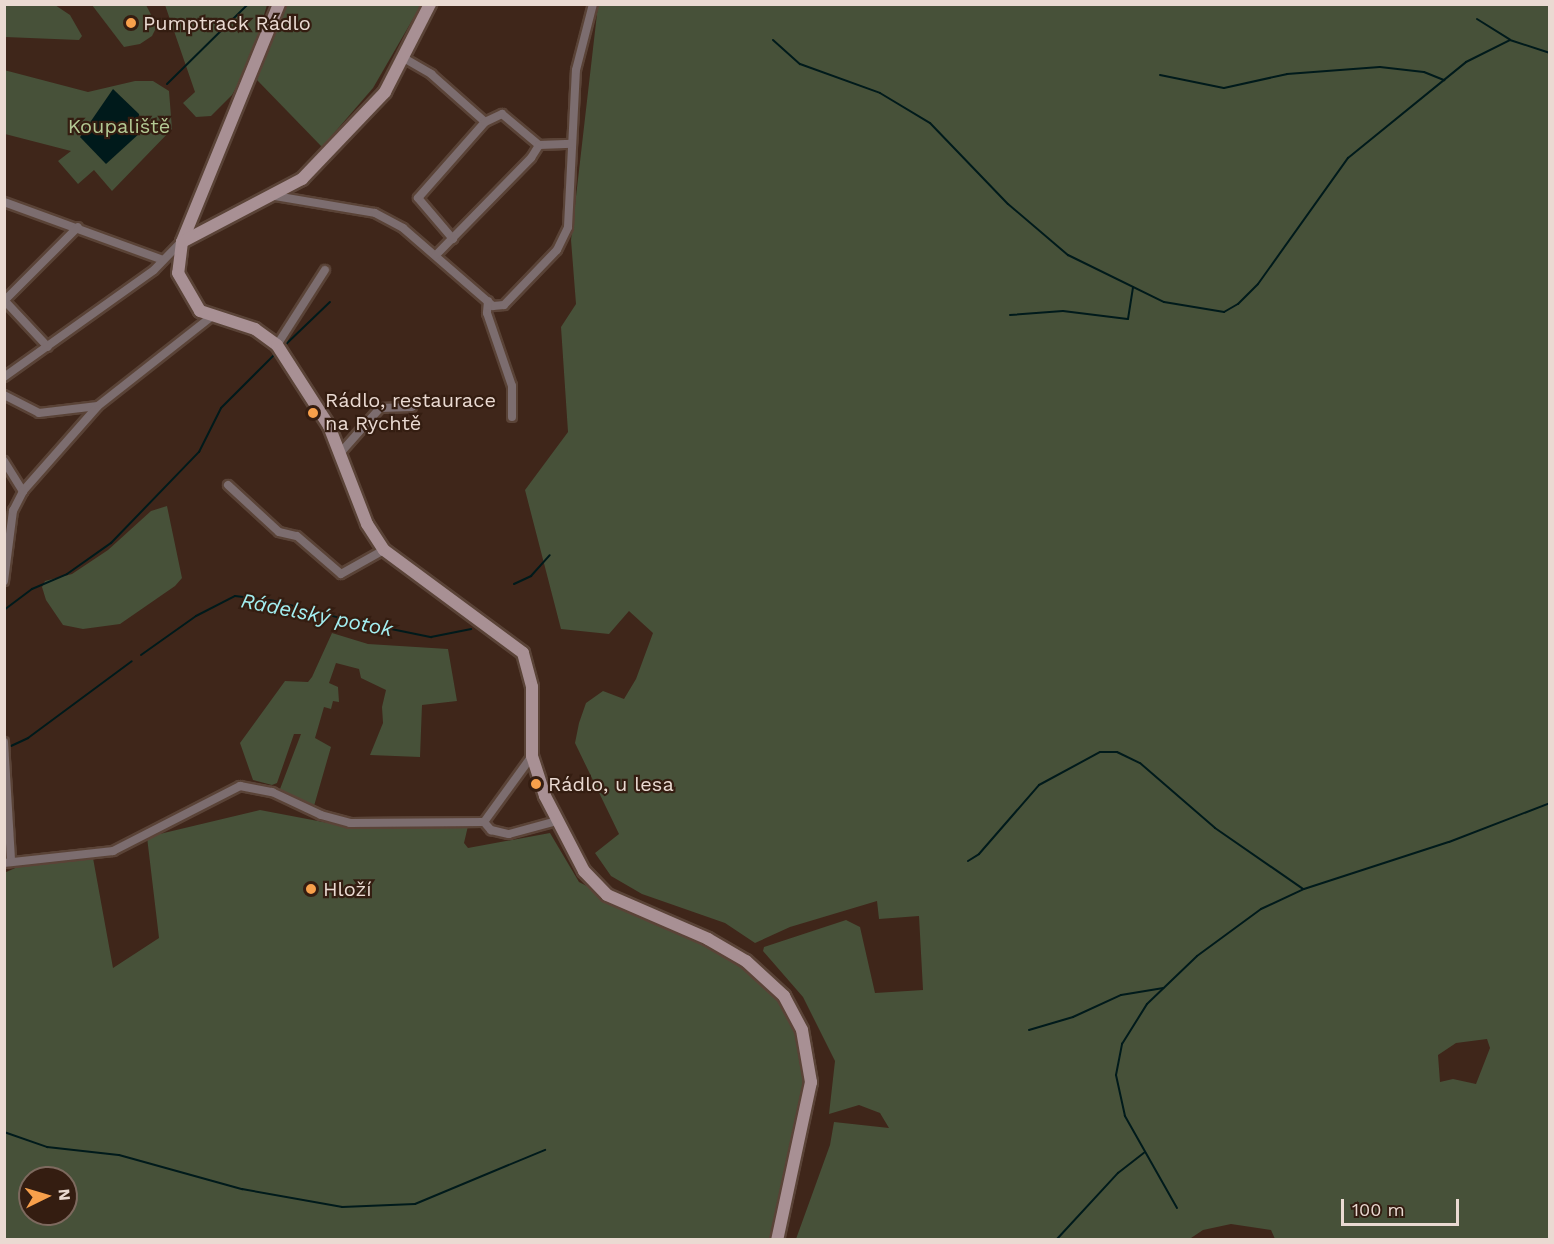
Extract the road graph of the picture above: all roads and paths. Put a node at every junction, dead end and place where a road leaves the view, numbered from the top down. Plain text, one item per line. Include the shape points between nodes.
1 (279, 4) edge
2 (430, 4) edge
3 (593, 4) edge
4 (402, 57) junction
5 (485, 122) junction
6 (572, 144) junction
7 (539, 146) junction
8 (275, 196) junction
9 (4, 201) edge
10 (78, 227) junction
11 (453, 239) junction
12 (182, 242) junction
13 (436, 255) junction
14 (163, 261) junction
15 (325, 270) dead end
16 (5, 300) edge
17 (488, 301) junction
18 (210, 316) junction
19 (277, 345) junction
20 (48, 347) junction
21 (4, 377) edge
22 (4, 395) edge
23 (98, 406) junction
24 (412, 407) dead end
25 (512, 417) dead end
26 (342, 451) junction
27 (4, 461) edge
28 (228, 485) dead end
29 (23, 491) junction
30 (384, 550) junction
31 (4, 581) edge
32 (4, 742) edge
33 (532, 756) junction
34 (557, 820) junction
35 (484, 822) junction
36 (8, 862) edge
37 (777, 1239) edge

1 - 12 street
2 - 4 street
3 - 6 street via 576,70
4 - 5 street via 431,74
4 - 8 street via 385,92 366,115 302,179
5 - 7 street via 502,114
5 - 11 street via 418,198
6 - 7 street
6 - 17 street via 564,240 504,305 493,306
7 - 11 street
8 - 12 street
8 - 13 street via 375,213 403,228
9 - 10 street
10 - 14 street
10 - 16 street
11 - 13 street
12 - 14 street
12 - 18 street via 178,273 188,295
13 - 17 street
14 - 20 street
15 - 19 street
16 - 20 street
17 - 25 street via 487,313 512,386
18 - 19 street via 255,329
18 - 23 street
19 - 26 street
20 - 21 street
22 - 23 street via 39,413
23 - 29 street
24 - 26 street via 380,408
26 - 30 street via 367,524
27 - 29 street
28 - 30 street via 279,532 297,536 341,574
29 - 31 street via 14,511
30 - 33 street via 417,579 516,645 523,654 532,687
32 - 36 street
33 - 34 street
33 - 35 street
34 - 35 street via 509,834 491,830
34 - 37 street via 584,871 607,895 708,939 746,961 772,982 792,1009 802,1030 811,1082
35 - 36 street via 350,823 321,815 272,792 240,786 113,851

